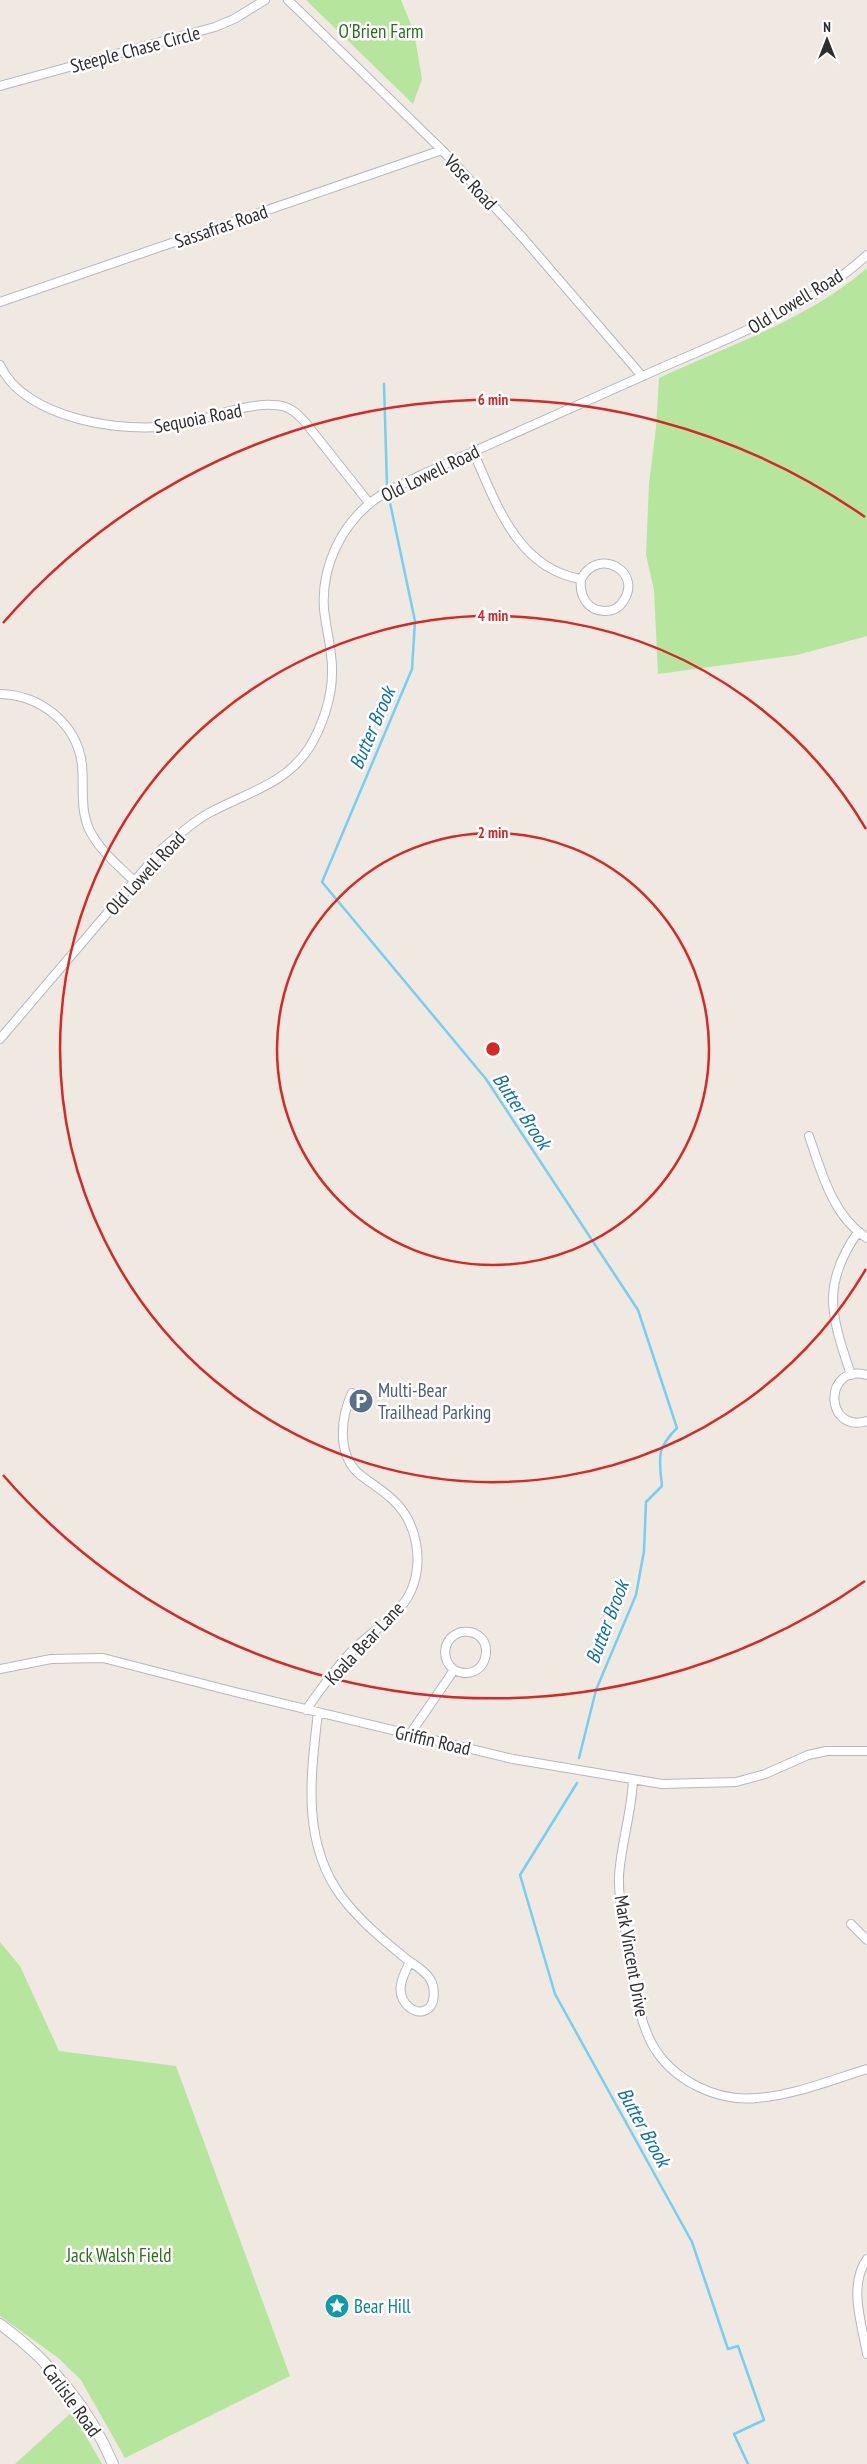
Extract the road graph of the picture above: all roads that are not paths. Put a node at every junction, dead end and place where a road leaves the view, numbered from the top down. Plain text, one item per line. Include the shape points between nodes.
1 (264, 0) edge
2 (288, 0) edge
3 (0, 86) edge
4 (442, 150) junction
5 (867, 254) edge
6 (0, 302) edge
7 (0, 365) edge
8 (642, 376) junction
9 (473, 451) junction
10 (370, 504) junction
11 (581, 579) junction
12 (0, 694) edge
13 (134, 881) junction
14 (0, 1039) edge
15 (808, 1136) dead end
16 (858, 1232) junction
17 (867, 1238) edge
18 (851, 1375) junction
19 (867, 1375) edge
20 (352, 1393) dead end
21 (867, 1421) edge
22 (0, 1670) edge
23 (454, 1670) junction
24 (306, 1710) junction
25 (318, 1712) junction
26 (410, 1734) junction
27 (867, 1751) edge
28 (633, 1779) junction
29 (851, 1924) dead end
30 (867, 1940) edge
31 (410, 1962) junction
32 (867, 2068) edge
33 (867, 2259) edge
34 (0, 2324) edge
35 (867, 2354) edge
36 (113, 2464) edge

1 - 3 street, Steeple Chase Circle via 215,27
2 - 4 street, Vose Road
4 - 6 street, Sassafras Road
4 - 8 street, Vose Road
5 - 8 street, Old Lowell Road via 804,301
7 - 10 street, Sequoia Road via 12,384 45,407 66,415 121,426 176,425 261,405 284,406 305,422
8 - 9 street, Old Lowell Road
9 - 10 street, Old Lowell Road
9 - 11 street via 504,521 522,546 554,572
10 - 13 street, Old Lowell Road via 344,530 332,556 325,584 324,608 332,672 330,696 309,748 280,779 207,814 184,829
11 - 11 street via 585,572 598,564 612,564 628,580 627,596 616,608 600,611 586,602
12 - 13 street via 36,702 66,726 81,763 82,801 89,830 104,851
13 - 14 street, Old Lowell Road
15 - 16 street via 829,1189 846,1220
16 - 17 street
16 - 18 street via 841,1259 832,1295 835,1320
18 - 19 street
18 - 21 street via 836,1388 835,1407 850,1421
20 - 24 street, Koala Bear Lane via 344,1413 348,1459 404,1512 416,1538 417,1564 411,1590 398,1609 343,1660
22 - 24 street, Griffin Road via 51,1659 103,1658
23 - 23 street via 445,1654 449,1640 461,1632 475,1634 485,1644 487,1654 484,1663 473,1672
23 - 26 street
24 - 25 street, Griffin Road
25 - 26 street, Griffin Road
25 - 31 street via 310,1812 320,1856 333,1884 351,1908
26 - 28 street, Griffin Road via 514,1759
27 - 28 street, Griffin Road via 826,1751 808,1755 765,1774 736,1782 672,1784
28 - 32 street, Mark Vincent Drive via 619,1879 640,2011 652,2045 662,2058 697,2086 741,2099 805,2089
29 - 30 street
31 - 31 street via 428,1975 433,1985 432,2002 423,2012 409,2006 400,1990
33 - 35 street via 859,2275 857,2289
34 - 36 main road, Carlisle Road via 53,2370 83,2409

